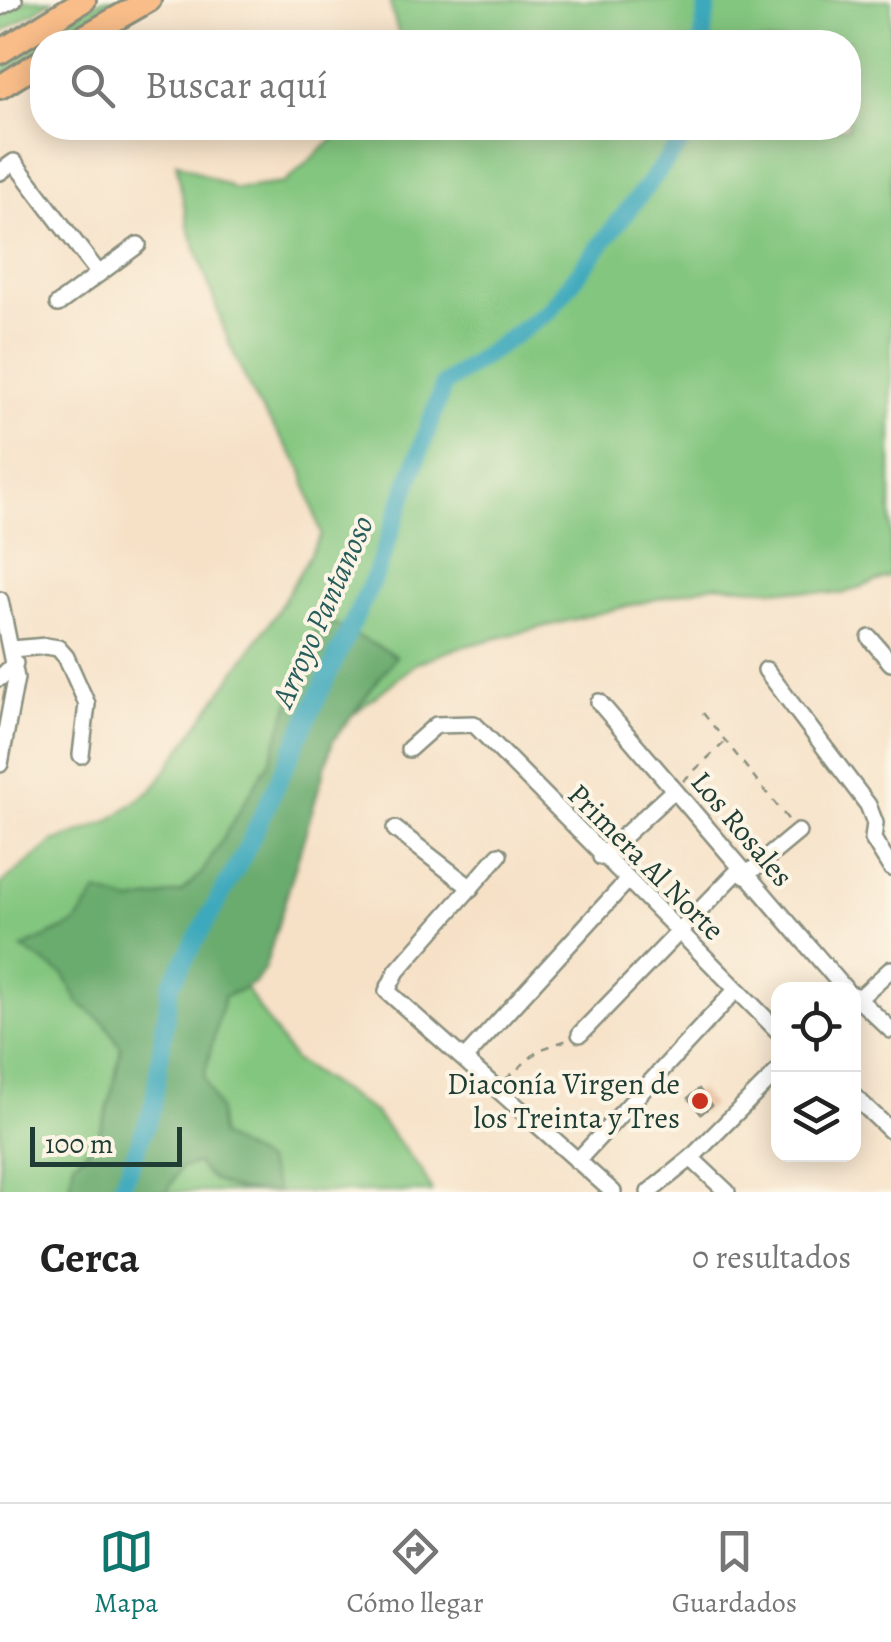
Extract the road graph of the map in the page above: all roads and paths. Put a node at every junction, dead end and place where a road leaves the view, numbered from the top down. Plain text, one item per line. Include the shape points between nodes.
1 (14, 0) edge
2 (84, 0) edge
3 (149, 0) edge
4 (0, 7) edge
5 (33, 30) edge
6 (96, 30) edge
7 (30, 32) edge
8 (6, 46) edge
9 (30, 69) edge
10 (6, 85) edge
11 (0, 172) edge
12 (138, 245) dead end
13 (98, 274) junction
14 (58, 304) dead end
15 (0, 600) edge
16 (870, 638) dead end
17 (14, 656) junction
18 (891, 663) edge
19 (766, 670) dead end
20 (0, 678) edge
21 (599, 702) dead end
22 (6, 704) edge
23 (703, 712) dead end
24 (726, 741) junction
25 (409, 750) dead end
26 (81, 755) dead end
27 (0, 764) edge
28 (674, 790) junction
29 (395, 829) dead end
30 (798, 832) joint
31 (499, 855) dead end
32 (601, 857) junction
33 (891, 868) edge
34 (742, 873) junction
35 (626, 882) junction
36 (471, 888) junction
37 (678, 933) junction
38 (891, 969) edge
39 (837, 982) edge
40 (736, 990) junction
41 (861, 995) edge
42 (861, 1003) edge
43 (771, 1024) edge
44 (891, 1030) edge
45 (580, 1034) joint
46 (466, 1057) junction
47 (777, 1072) edge
48 (498, 1086) junction
49 (861, 1103) edge
50 (891, 1131) edge
51 (692, 1158) junction
52 (576, 1161) junction
53 (613, 1192) edge
54 (649, 1192) edge
55 (727, 1192) edge

1 - 4 street
2 - 5 highway
3 - 6 highway
7 - 8 highway
9 - 10 highway
11 - 13 street via 14,162
12 - 13 street
13 - 14 street
15 - 17 street
16 - 18 street
17 - 20 street
17 - 22 street
17 - 26 street via 46,646 66,656 87,704
19 - 33 street via 868,805 873,839
21 - 28 street, Los Rosales
22 - 27 street
23 - 24 path
24 - 28 path
24 - 30 path
25 - 32 street, Primera Al Norte via 436,725 468,722
28 - 32 street
28 - 34 street, Los Rosales
29 - 36 street
30 - 34 street
31 - 36 street
32 - 35 street, Primera Al Norte
34 - 37 street
34 - 39 street, Los Rosales
35 - 37 street, Primera Al Norte
35 - 46 street
36 - 46 street via 388,985 391,996
37 - 40 street, Primera Al Norte
37 - 45 street
38 - 41 street
40 - 43 street, Primera Al Norte
40 - 52 street
42 - 44 street
45 - 48 path via 538,1050
46 - 48 street
47 - 51 street
48 - 52 street
49 - 50 street
51 - 54 street
51 - 55 street
52 - 53 street

